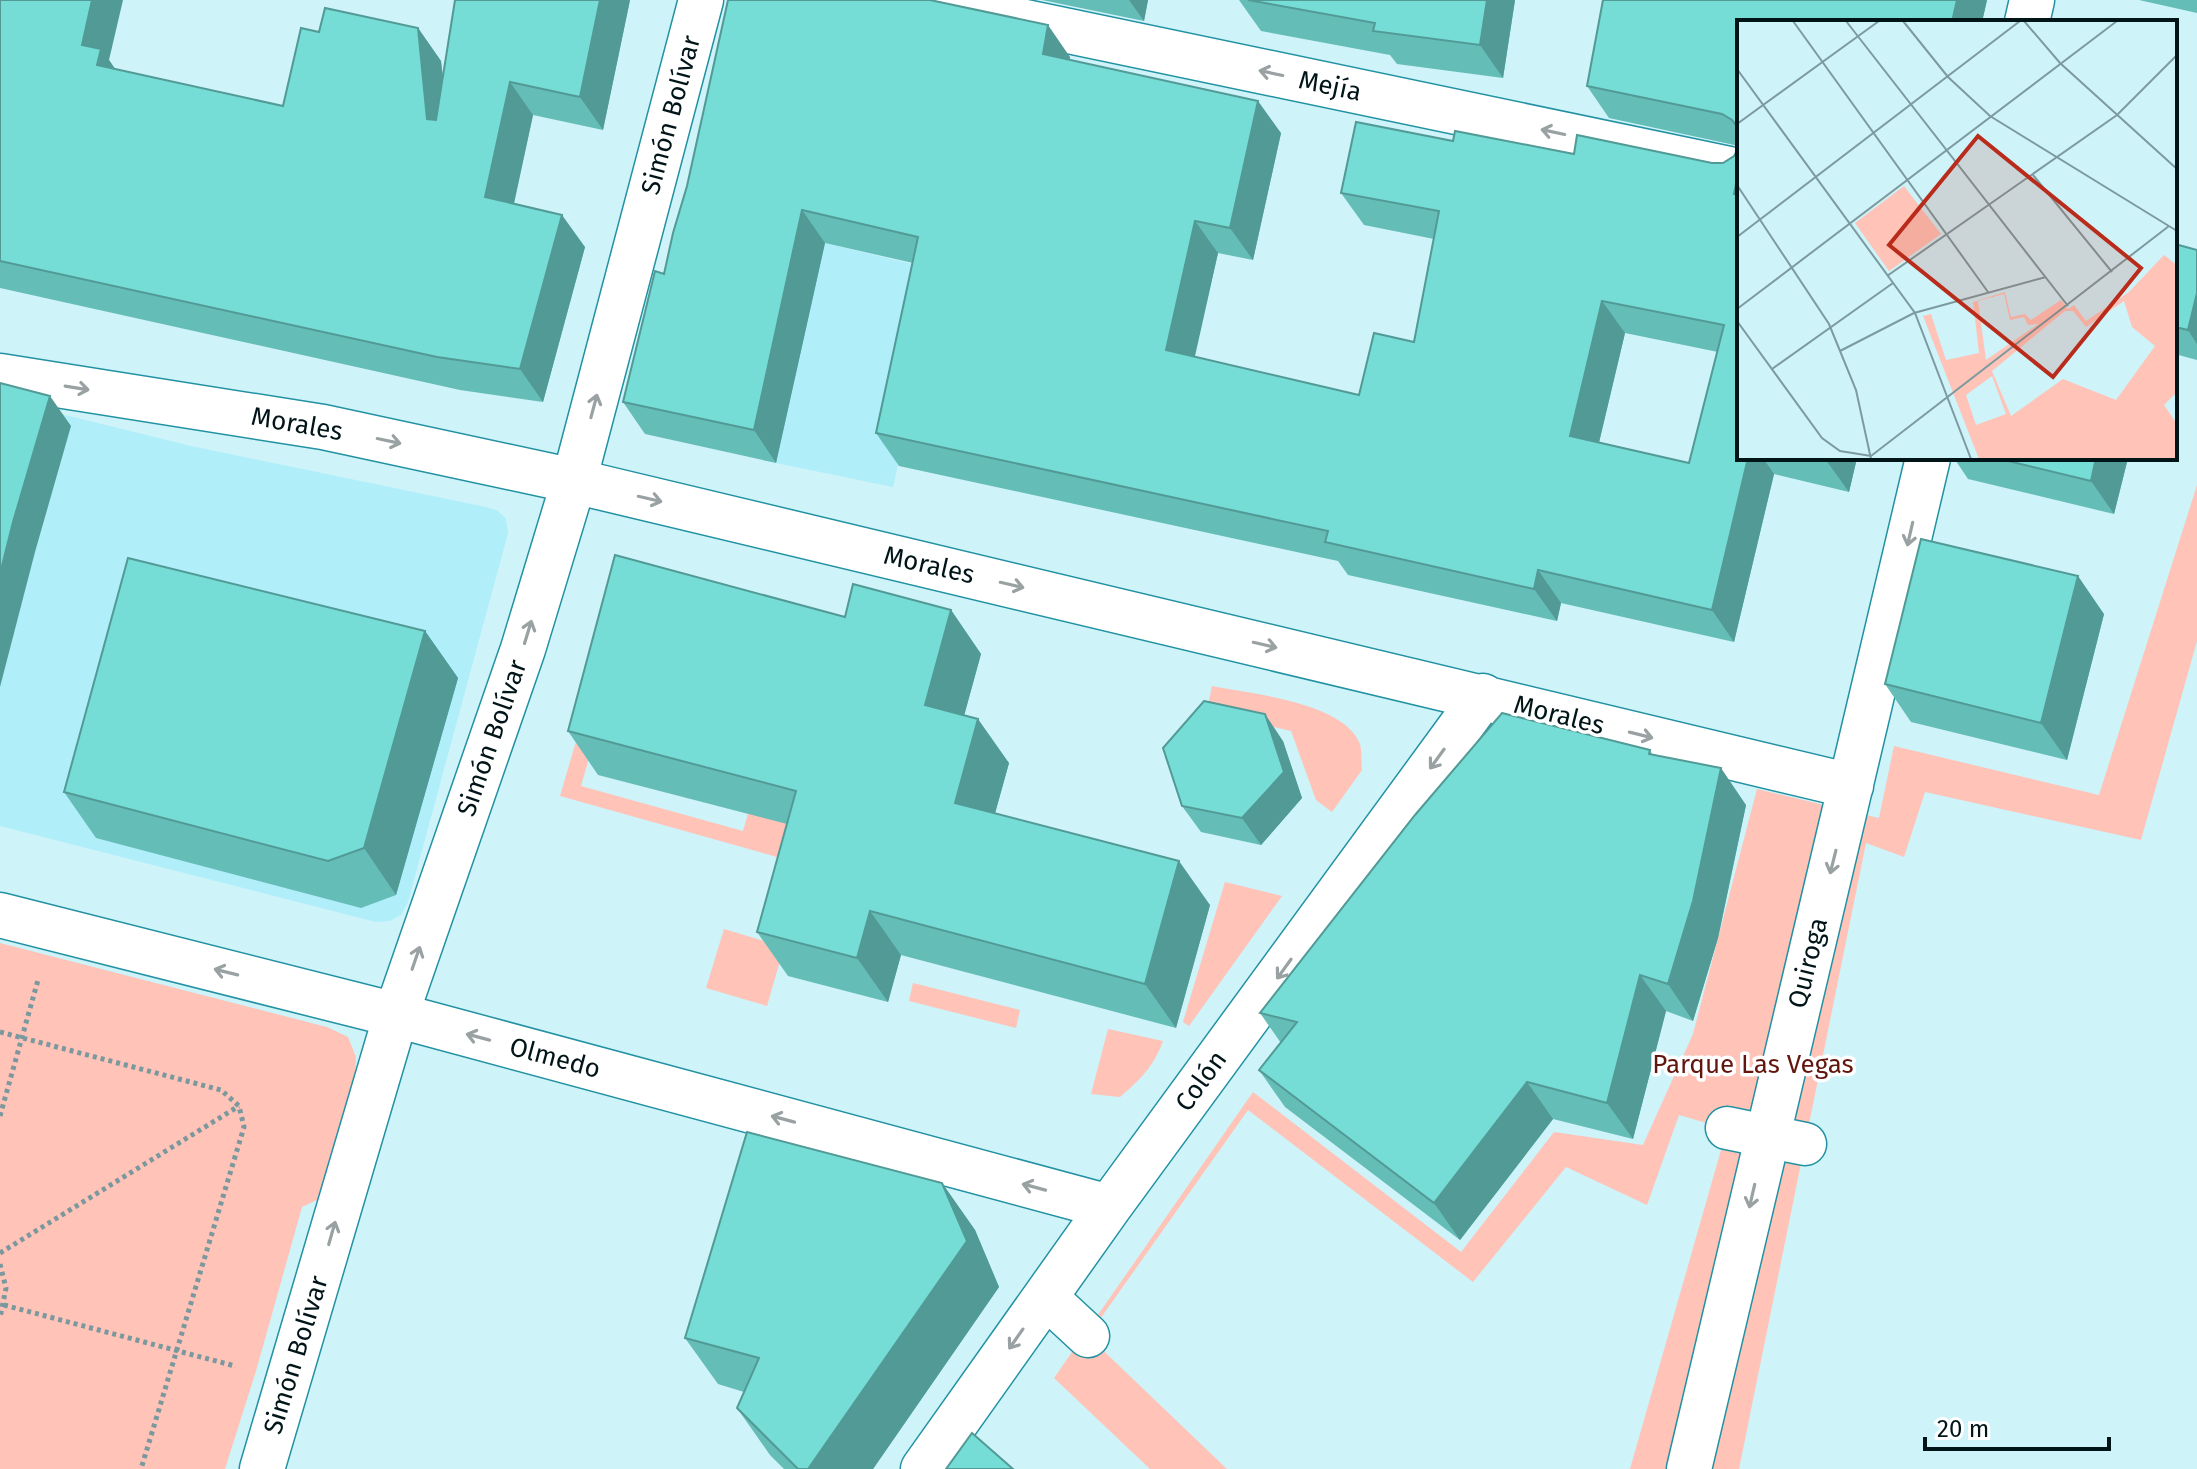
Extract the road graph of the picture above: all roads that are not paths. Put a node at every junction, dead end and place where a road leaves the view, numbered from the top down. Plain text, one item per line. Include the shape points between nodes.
1 (701, 0) edge
2 (920, 0) edge
3 (2032, 0) edge
4 (2027, 20) edge
5 (1737, 171) edge
6 (0, 376) edge
7 (1928, 460) edge
8 (574, 481) junction
9 (1483, 696) junction
10 (1851, 786) junction
11 (0, 915) edge
12 (396, 1015) junction
13 (1109, 1207) junction
14 (1046, 1297) junction
15 (1088, 1336) dead end
16 (262, 1469) edge
17 (923, 1469) edge
18 (1689, 1469) edge

8 -> 1 street, Simón Bolívar
5 -> 2 street, Mejía
3 - 4 street
6 -> 8 street, Morales via 323,427
7 -> 10 street, Quiroga
8 -> 9 street, Morales
12 -> 8 street, Simón Bolívar via 523,649
9 -> 10 street, Morales
9 -> 13 street, Colón
10 -> 18 street, Quiroga
12 -> 11 street, Olmedo
13 -> 12 street, Olmedo
16 -> 12 street, Simón Bolívar
13 - 14 street, Colón
14 - 15 street
14 -> 17 street, Colón

